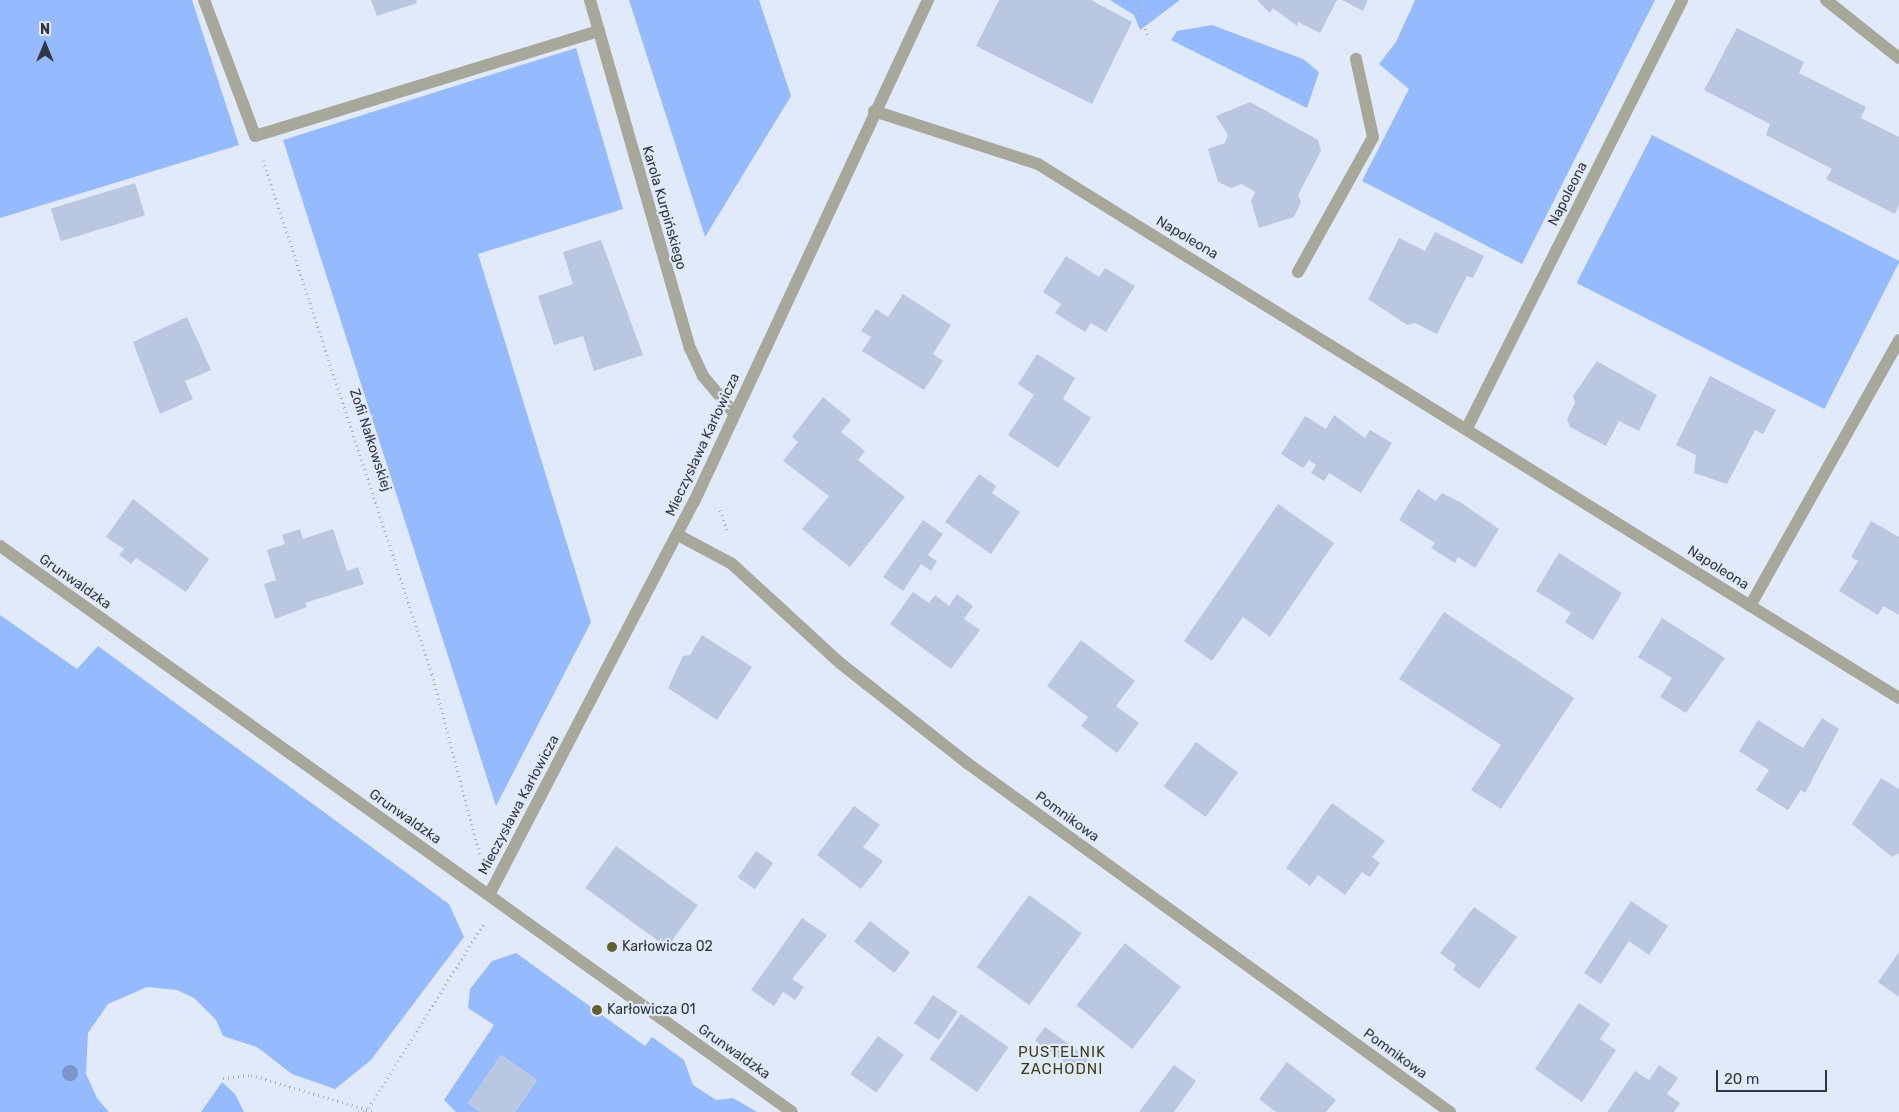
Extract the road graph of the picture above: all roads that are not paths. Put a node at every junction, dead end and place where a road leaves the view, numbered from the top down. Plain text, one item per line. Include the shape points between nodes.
1 (204, 0) edge
2 (590, 0) edge
3 (928, 0) edge
4 (1682, 0) edge
5 (1826, 0) edge
6 (599, 31) junction
7 (1899, 58) edge
8 (1356, 59) dead end
9 (874, 111) junction
10 (1298, 272) dead end
11 (1899, 340) edge
12 (734, 413) junction
13 (1467, 428) junction
14 (678, 535) junction
15 (0, 546) edge
16 (1750, 606) junction
17 (1899, 698) edge
18 (489, 895) junction
19 (792, 1112) edge
20 (1450, 1112) edge

1 - 6 street via 255,136
2 - 6 street, Karola Kurpińskiego
3 - 9 street, Mieczysława Karłowicza
4 - 13 street, Napoleona
5 - 7 street
6 - 12 street, Karola Kurpińskiego via 690,348 703,376
8 - 10 street via 1374,137
9 - 12 street, Mieczysława Karłowicza
9 - 13 street, Napoleona via 1038,164
11 - 16 street, Napoleona
12 - 14 street, Mieczysława Karłowicza
13 - 16 street, Napoleona
14 - 18 street, Mieczysława Karłowicza
14 - 20 street, Pomnikowa via 732,564 840,663 967,764
15 - 18 street, Grunwaldzka
16 - 17 street, Napoleona
18 - 19 street, Grunwaldzka

